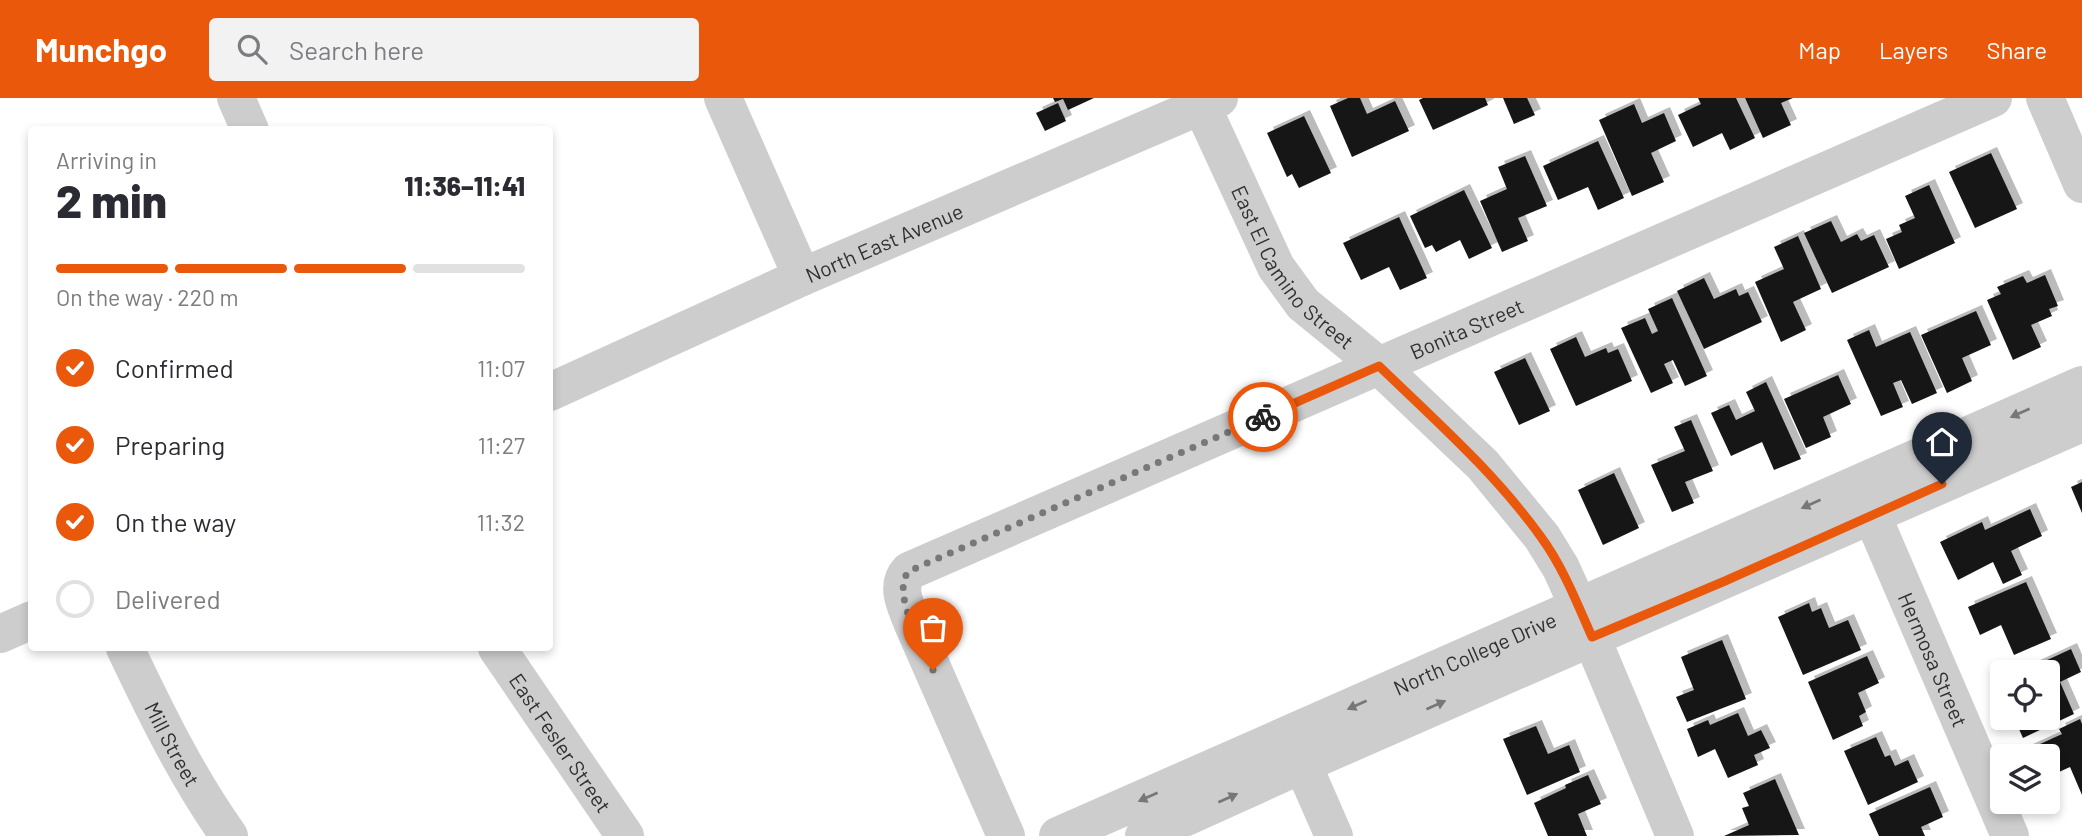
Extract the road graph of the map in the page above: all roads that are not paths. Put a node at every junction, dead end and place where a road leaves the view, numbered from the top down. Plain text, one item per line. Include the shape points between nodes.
1 (236, 98) edge
2 (723, 98) edge
3 (1993, 98) edge
4 (2045, 98) edge
5 (1206, 101) edge
6 (248, 126) edge
7 (2082, 184) edge
8 (802, 277) junction
9 (1379, 366) junction
10 (2082, 385) edge
11 (553, 390) edge
12 (2082, 423) edge
13 (1865, 499) junction
14 (28, 622) edge
15 (1586, 622) junction
16 (0, 634) edge
17 (126, 651) edge
18 (499, 651) edge
19 (1296, 749) junction
20 (229, 836) edge
21 (625, 836) edge
22 (1006, 836) edge
23 (1058, 836) edge
24 (1144, 836) edge
25 (1334, 836) edge
26 (1675, 836) edge
27 (2010, 836) edge

1 - 6 street
2 - 8 street
3 - 9 street, Bonita Street
4 - 7 street
5 - 8 street, North East Avenue
5 - 9 street, East El Camino Street via 1276,267 1303,304
8 - 11 street, North East Avenue
9 - 15 street, East El Camino Street via 1483,465 1542,537
9 - 22 street, Bonita Street via 904,577 902,594 912,622
10 -> 13 street, North College Drive
12 - 13 street, North College Drive
13 - 15 street, North College Drive via 1725,581
13 - 27 street, Hermosa Street
14 - 16 street
15 - 19 street, North College Drive
15 - 26 street, East El Camino Street
17 - 20 street, Mill Street via 167,735
18 - 21 street, East Fesler Street
19 -> 23 street, North College Drive
24 -> 19 street, North College Drive
19 - 25 street

